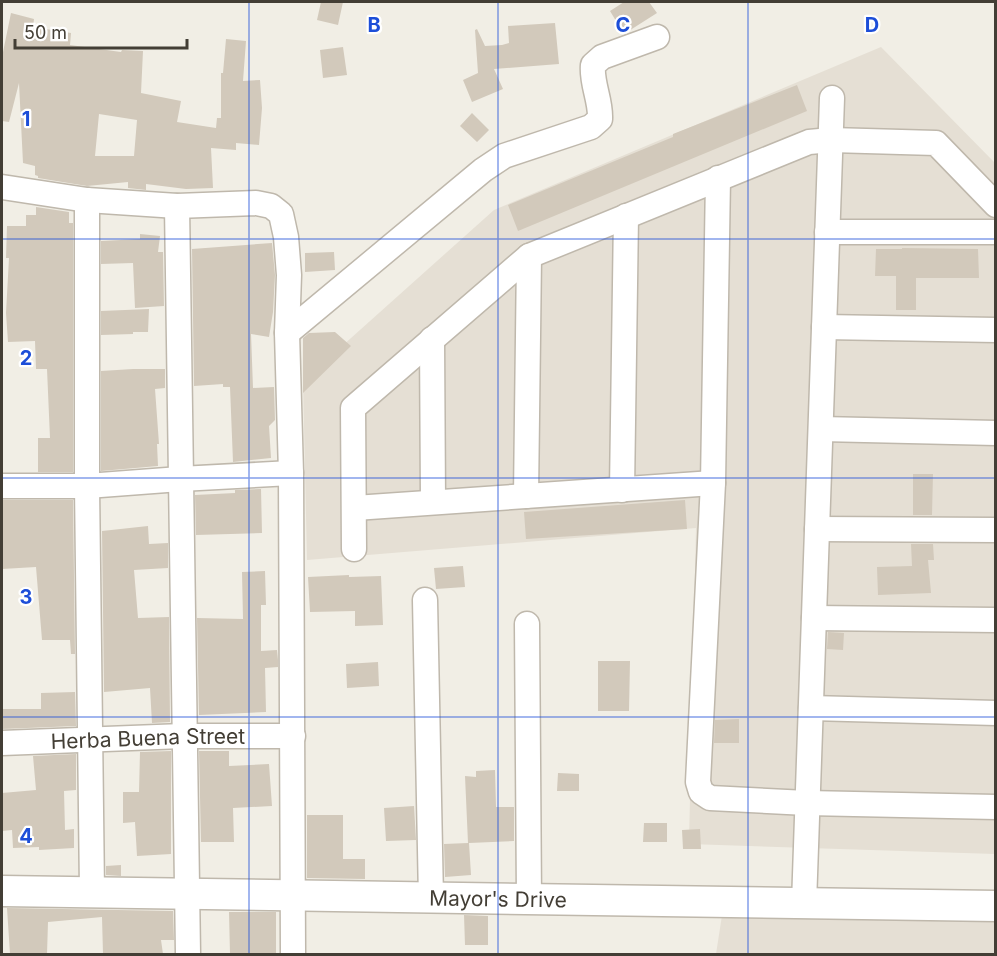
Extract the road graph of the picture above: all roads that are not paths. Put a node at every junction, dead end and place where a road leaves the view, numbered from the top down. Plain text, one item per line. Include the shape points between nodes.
1 (657, 37) dead end
2 (832, 99) dead end
3 (831, 140) junction
4 (718, 178) junction
5 (2, 187) edge
6 (87, 200) junction
7 (996, 205) edge
8 (177, 206) junction
9 (626, 216) junction
10 (827, 232) junction
11 (996, 232) edge
12 (529, 256) junction
13 (824, 327) junction
14 (996, 330) edge
15 (287, 333) junction
16 (432, 339) junction
17 (821, 429) junction
18 (996, 433) edge
19 (291, 473) junction
20 (180, 478) junction
21 (713, 483) junction
22 (2, 486) edge
23 (87, 486) junction
24 (622, 490) junction
25 (525, 496) junction
26 (433, 502) junction
27 (355, 508) junction
28 (817, 529) junction
29 (996, 530) edge
30 (354, 549) dead end
31 (425, 600) dead end
32 (814, 618) junction
33 (996, 620) edge
34 (527, 624) dead end
35 (811, 708) junction
36 (996, 713) edge
37 (183, 736) junction
38 (293, 736) junction
39 (90, 741) junction
40 (2, 743) edge
41 (807, 803) junction
42 (996, 807) edge
43 (2, 891) edge
44 (92, 891) junction
45 (187, 894) junction
46 (292, 897) junction
47 (430, 899) junction
48 (529, 900) junction
49 (804, 904) junction
50 (996, 906) edge
51 (188, 954) edge
52 (293, 954) edge

1 - 15 street via 602,57 593,65 600,119 591,127 504,156 483,170
2 - 3 street
3 - 4 street via 809,142
3 - 7 street via 936,143
3 - 10 street
4 - 9 street
4 - 21 street
5 - 6 street
6 - 8 street
6 - 23 street
8 - 15 street via 256,203 271,206 280,214 289,275
8 - 20 street
9 - 12 street
9 - 24 street
10 - 11 street
10 - 13 street
12 - 16 street
12 - 25 street
13 - 14 street
13 - 17 street
15 - 19 street
16 - 26 street
16 - 27 street via 353,408
17 - 18 street
17 - 28 street
19 - 20 street
19 - 38 street
20 - 23 street
20 - 37 street
21 - 24 street
21 - 41 street via 698,782 701,792 710,798
22 - 23 street
23 - 39 street
24 - 25 street
25 - 26 street
26 - 27 street
27 - 30 street
28 - 29 street
28 - 32 street
31 - 47 street
32 - 33 street
32 - 35 street
34 - 48 street
35 - 36 street
35 - 41 street
37 - 38 street, Herba Buena Street
37 - 39 street, Herba Buena Street
37 - 45 street
38 - 46 street
39 - 40 street, Herba Buena Street
39 - 44 street
41 - 42 street
41 - 49 street
43 - 44 street, Mayor's Drive
44 - 45 street, Mayor's Drive
45 - 46 street, Mayor's Drive
45 - 51 street
46 - 47 street, Mayor's Drive
46 - 52 street
47 - 48 street, Mayor's Drive
48 - 49 street, Mayor's Drive
49 - 50 street, Mayor's Drive

